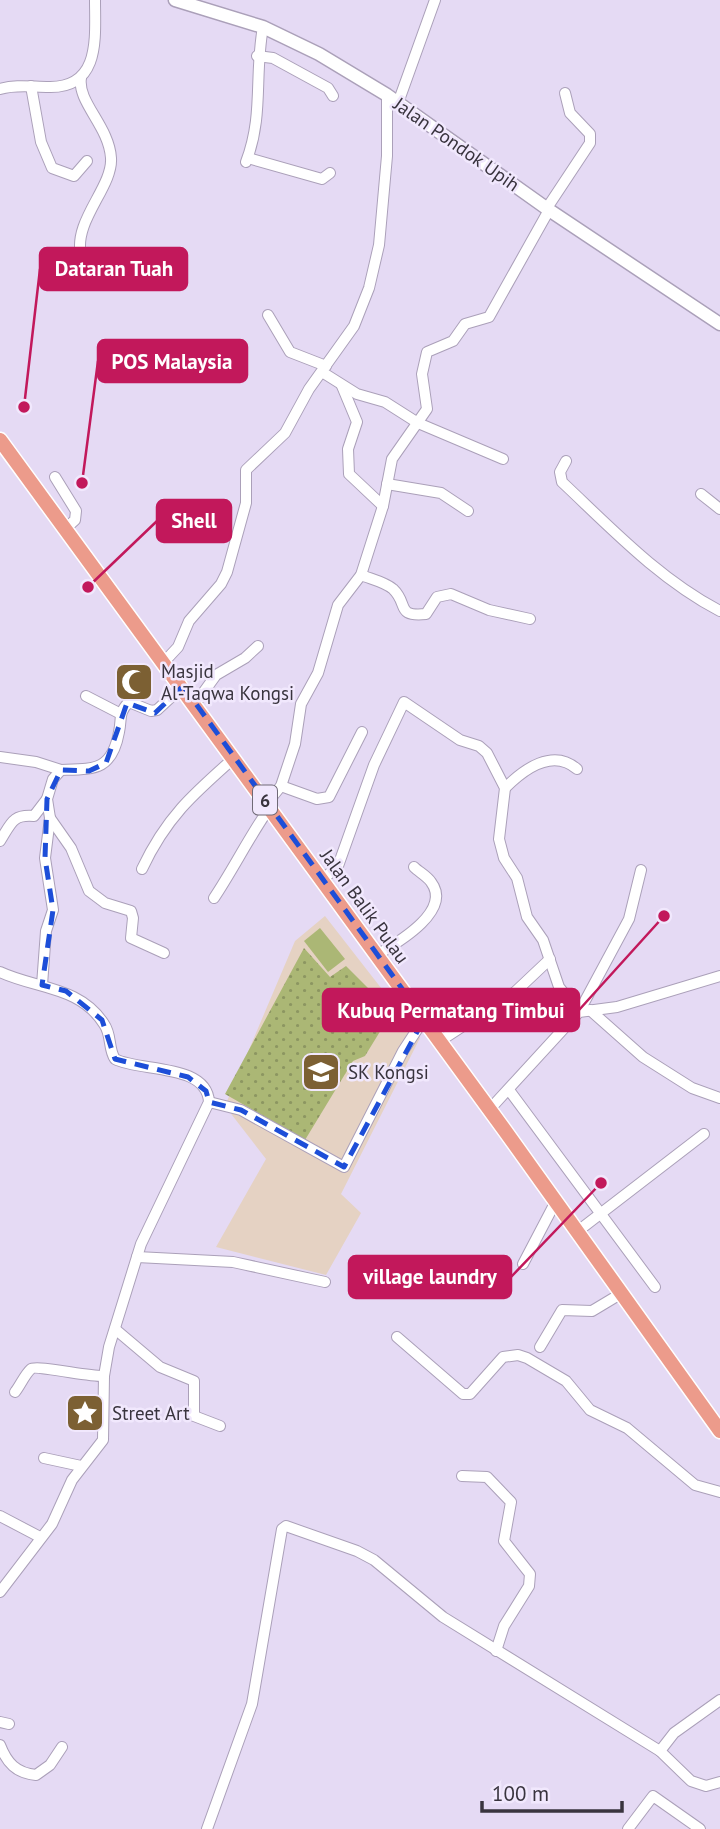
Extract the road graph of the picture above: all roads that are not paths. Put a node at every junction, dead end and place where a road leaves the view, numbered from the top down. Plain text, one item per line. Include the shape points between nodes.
1 (95, 0) edge
2 (435, 0) edge
3 (181, 1) edge
4 (207, 4) edge
5 (262, 27) junction
6 (257, 56) junction
7 (81, 78) junction
8 (31, 86) junction
9 (0, 89) edge
10 (565, 93) dead end
11 (387, 94) junction
12 (333, 96) dead end
13 (398, 103) junction
14 (87, 161) dead end
15 (330, 173) dead end
16 (548, 209) junction
17 (95, 284) dead end
18 (268, 314) dead end
19 (720, 324) edge
20 (324, 369) junction
21 (342, 384) junction
22 (418, 423) junction
23 (2, 448) edge
24 (503, 459) dead end
25 (566, 461) dead end
26 (55, 477) dead end
27 (387, 484) junction
28 (701, 494) dead end
29 (383, 506) junction
30 (720, 509) edge
31 (468, 511) dead end
32 (65, 529) junction
33 (361, 575) junction
34 (720, 611) edge
35 (530, 619) dead end
36 (258, 646) dead end
37 (164, 662) junction
38 (183, 686) junction
39 (86, 696) dead end
40 (195, 704) junction
41 (119, 713) junction
42 (362, 732) dead end
43 (0, 757) edge
44 (234, 758) junction
45 (577, 769) dead end
46 (61, 770) junction
47 (281, 786) junction
48 (505, 788) junction
49 (47, 799) junction
50 (268, 805) junction
51 (50, 818) junction
52 (0, 841) edge
53 (414, 867) dead end
54 (142, 869) dead end
55 (641, 870) dead end
56 (322, 880) junction
57 (214, 898) dead end
58 (164, 953) dead end
59 (377, 955) junction
60 (550, 959) junction
61 (0, 972) edge
62 (720, 976) edge
63 (42, 985) junction
64 (590, 1010) junction
65 (579, 1012) junction
66 (424, 1019) junction
67 (440, 1041) junction
68 (509, 1090) junction
69 (720, 1098) edge
70 (209, 1102) junction
71 (490, 1109) junction
72 (704, 1134) dead end
73 (556, 1201) junction
74 (601, 1214) junction
75 (578, 1231) junction
76 (137, 1258) junction
77 (523, 1264) dead end
78 (325, 1282) dead end
79 (655, 1287) dead end
80 (622, 1293) junction
81 (115, 1329) junction
82 (397, 1337) dead end
83 (540, 1347) dead end
84 (104, 1376) junction
85 (15, 1392) dead end
86 (703, 1408) junction
87 (720, 1422) edge
88 (220, 1426) dead end
89 (720, 1431) edge
90 (44, 1458) dead end
91 (81, 1466) junction
92 (462, 1476) dead end
93 (720, 1492) edge
94 (0, 1516) edge
95 (40, 1537) junction
96 (0, 1592) edge
97 (496, 1651) junction
98 (720, 1700) edge
99 (0, 1745) edge
100 (62, 1747) dead end
101 (660, 1751) junction
102 (720, 1782) edge
103 (207, 1829) edge
104 (628, 1829) edge
105 (700, 1829) edge

1 - 7 street via 95,46
2 - 13 street
3 - 4 main road, Jalan Pondok Upih
4 - 5 main road, Jalan Pondok Upih
5 - 6 street
5 - 11 main road, Jalan Pondok Upih
6 - 12 street via 273,58 328,88
6 - 15 street via 257,131 247,160 322,178
7 - 8 street via 61,87
7 - 17 street via 80,92 108,139 111,160 84,220 80,253
8 - 9 street
8 - 14 street via 41,142 52,168 74,176
10 - 16 street via 570,113 590,134 590,143
11 - 13 main road, Jalan Pondok Upih
11 - 20 street via 379,245 354,326
13 - 16 main road, Jalan Pondok Upih
16 - 19 main road, Jalan Pondok Upih
16 - 22 street via 489,317 465,324 453,341 424,358 427,405
18 - 20 street via 290,352
20 - 21 street
20 - 37 street via 281,439 246,470 246,502 227,572
21 - 22 street via 385,402
21 - 29 street via 357,422 348,449 349,474
22 - 24 street
22 - 27 street via 392,459
23 - 32 main road, Jalan Balik Pulau / 6
25 - 34 street via 560,472 562,482 658,571 696,600
26 - 32 street via 76,512 75,520
27 - 29 street
27 - 31 street via 441,493
28 - 30 street
29 - 33 street
32 - 37 main road, Jalan Balik Pulau / 6
33 - 35 street via 391,588 409,614 426,614 445,593 494,612
33 - 47 street via 338,605 318,673 301,704 295,744
36 - 40 street via 216,675
37 - 38 main road, Jalan Balik Pulau / 6
38 - 40 main road, Jalan Balik Pulau / 6
38 - 41 street via 157,710 129,702
39 - 41 street
40 - 44 main road, Jalan Balik Pulau / 6
41 - 46 street via 119,735 105,764 89,771
42 - 47 street via 329,797 317,799
43 - 46 street
44 - 50 main road, Jalan Balik Pulau / 6
44 - 54 street via 165,825
45 - 48 street via 554,759 531,767
46 - 49 street
47 - 50 street
48 - 56 street via 484,749 452,735 410,703 401,702 338,866
48 - 60 street via 499,839 517,878 523,908 544,940
49 - 51 street
49 - 52 street via 34,816 15,818
50 - 56 main road, Jalan Balik Pulau / 6
50 - 57 street
51 - 58 street via 71,848 89,891 105,903 131,911 131,938
51 - 63 street via 44,858 53,910 46,931
53 - 59 street via 431,882 434,906 419,926
55 - 65 street via 629,919
56 - 59 main road, Jalan Balik Pulau / 6
59 - 66 main road, Jalan Balik Pulau / 6
60 - 65 street via 559,987
60 - 67 street via 515,992
61 - 63 street
62 - 64 street via 617,1007
63 - 70 street via 66,991 102,1020 114,1059 188,1077 206,1091
64 - 65 street
64 - 69 street via 643,1057
65 - 68 street
66 - 67 main road, Jalan Balik Pulau / 6
66 - 70 street via 344,1167 241,1110
67 - 71 main road, Jalan Balik Pulau / 6
68 - 71 street
68 - 74 street
70 - 76 street via 146,1230
71 - 73 main road, Jalan Balik Pulau / 6
72 - 74 street
73 - 75 main road, Jalan Balik Pulau / 6
73 - 77 street
74 - 75 street
74 - 79 street
75 - 80 main road, Jalan Balik Pulau / 6
76 - 78 street via 233,1262
76 - 81 street
80 - 83 street via 592,1311 562,1310
80 - 86 main road, Jalan Balik Pulau / 6
81 - 84 street
81 - 88 street via 160,1367 194,1381 194,1416
82 - 93 street via 463,1394 470,1394 503,1357 527,1358 573,1387 590,1410 627,1428 695,1485
84 - 85 street via 77,1376 38,1366
84 - 91 street via 104,1434
86 - 87 main road
86 - 89 main road, Jalan Balik Pulau / 6
90 - 91 street
91 - 95 street via 58,1515
92 - 97 street via 487,1477 511,1502 504,1541 530,1574 529,1586 503,1626
94 - 95 street
95 - 96 street
97 - 101 street
97 - 103 street via 443,1617 374,1560 284,1527 252,1704
98 - 101 street via 674,1733
99 - 100 street via 13,1767 36,1775
101 - 102 street via 691,1781 706,1786
104 - 105 street via 653,1796

